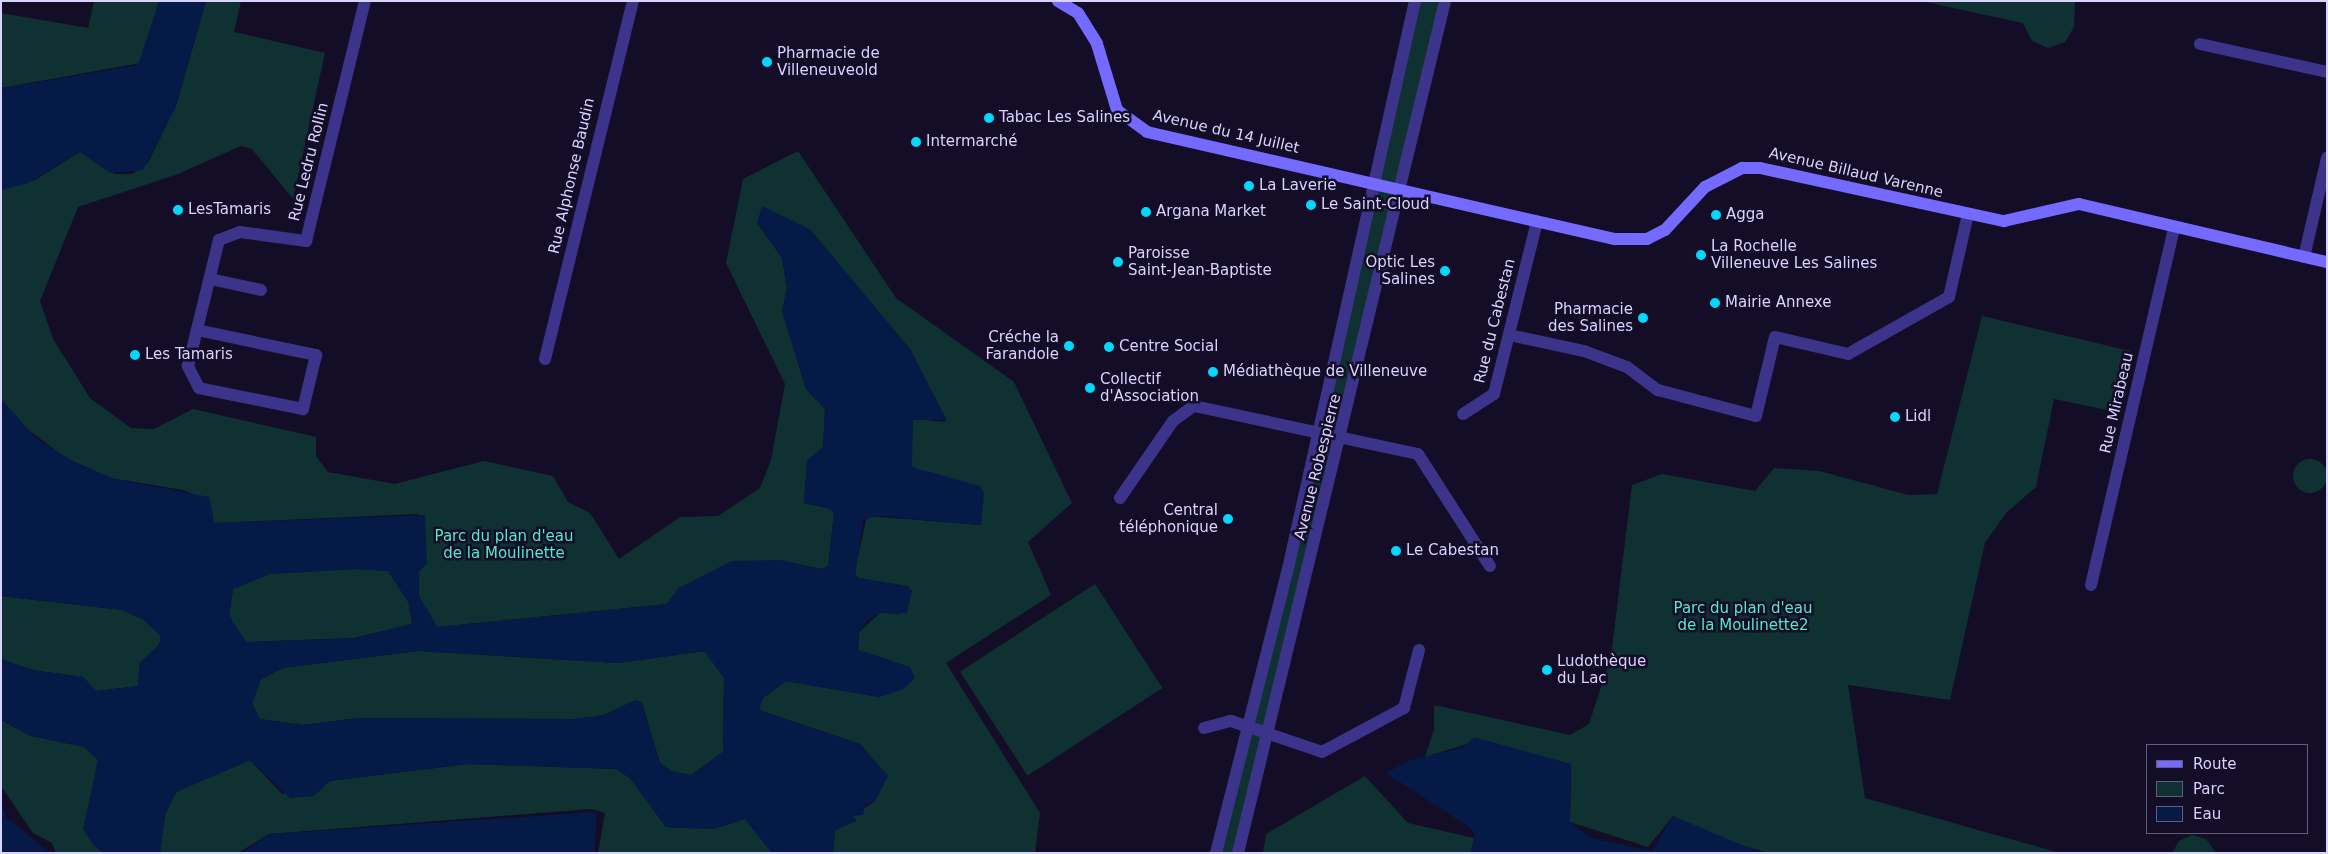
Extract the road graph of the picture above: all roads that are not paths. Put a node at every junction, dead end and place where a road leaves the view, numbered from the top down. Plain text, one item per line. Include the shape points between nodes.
1 (365, 1) edge
2 (633, 1) edge
3 (1058, 1) edge
4 (1415, 1) edge
5 (1445, 1) edge
6 (2200, 44) dead end
7 (2327, 72) edge
8 (2327, 158) edge
9 (1372, 183) junction
10 (1401, 191) junction
11 (1968, 214) junction
12 (1537, 221) junction
13 (2174, 227) junction
14 (2304, 256) junction
15 (2327, 262) edge
16 (210, 279) junction
17 (261, 290) dead end
18 (197, 330) junction
19 (1509, 335) junction
20 (545, 359) dead end
21 (1463, 414) dead end
22 (1317, 433) junction
23 (1342, 436) junction
24 (1120, 498) dead end
25 (1490, 566) dead end
26 (2091, 585) dead end
27 (1419, 650) dead end
28 (1204, 728) dead end
29 (1247, 729) junction
30 (1267, 736) junction
31 (1216, 853) edge
32 (1238, 853) edge

1 - 16 street, Rue Ledru Rollin via 306,241 229,233 219,240
2 - 20 street, Rue Alphonse Baudin
3 - 9 street, Avenue du 14 Juillet via 1078,13 1097,44 1116,110 1138,127
4 - 9 street, Avenue Robespierre
5 - 10 street, Avenue Robespierre
6 - 7 street
8 - 14 street
9 - 10 street, Avenue du 14 Juillet
9 - 22 street, Avenue Robespierre
10 - 12 street, Avenue Billaud Varenne
10 - 23 street, Avenue Robespierre
11 - 12 street, Avenue Billaud Varenne via 1760,168 1742,168 1715,180 1665,230 1647,239 1615,239
11 - 13 street, Avenue Billaud Varenne via 2004,221 2079,204
11 - 19 street via 1949,297 1848,354 1775,337 1756,416 1658,390 1627,366 1584,351
12 - 19 street, Rue du Cabestan
13 - 14 street, Avenue Billaud Varenne
13 - 26 street, Rue Mirabeau
14 - 15 street, Avenue Billaud Varenne
16 - 17 street
16 - 18 street, Rue Ledru Rollin
18 - 18 street, Rue Ledru Rollin via 188,366 199,388 303,409 316,355
19 - 21 street, Rue du Cabestan via 1494,394
22 - 23 street
22 - 24 street via 1194,406 1173,421
22 - 29 street, Avenue Robespierre
23 - 25 street via 1418,454
23 - 30 street, Avenue Robespierre
27 - 30 street via 1404,708 1322,752
28 - 29 street via 1231,721
29 - 30 street
29 - 31 street, Avenue Robespierre
30 - 32 street, Avenue Robespierre

